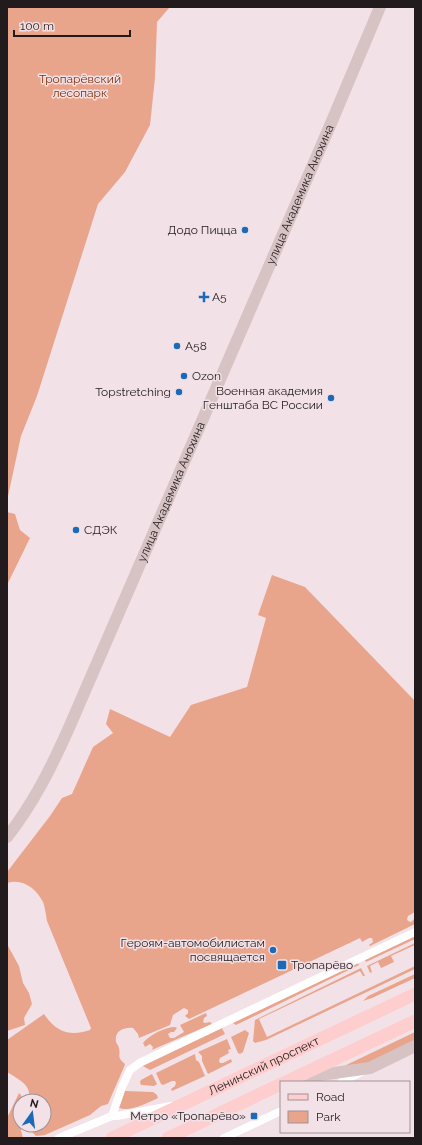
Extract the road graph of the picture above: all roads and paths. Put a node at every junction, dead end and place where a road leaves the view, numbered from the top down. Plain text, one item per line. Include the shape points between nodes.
1 (380, 7) edge
2 (7, 837) edge
3 (415, 932) edge
4 (415, 994) edge
5 (415, 1021) edge
6 (415, 1046) edge
7 (370, 1068) junction
8 (288, 1081) edge
9 (292, 1081) edge
10 (343, 1081) edge
11 (280, 1085) edge
12 (188, 1103) junction
13 (280, 1111) edge
14 (112, 1116) junction
15 (59, 1138) edge
16 (112, 1138) edge
17 (168, 1138) edge
18 (224, 1138) edge

1 - 2 street, улица Академика Анохина via 77,712 42,786
3 - 14 street via 141,1062 130,1070
4 - 12 main road, Ленинский проспект
5 - 8 main road, Ленинский проспект
6 - 7 street
7 - 9 street
7 - 10 street
11 - 17 main road, Ленинский проспект
12 - 14 street
12 - 16 main road, Ленинский проспект
13 - 18 street
14 - 15 street

